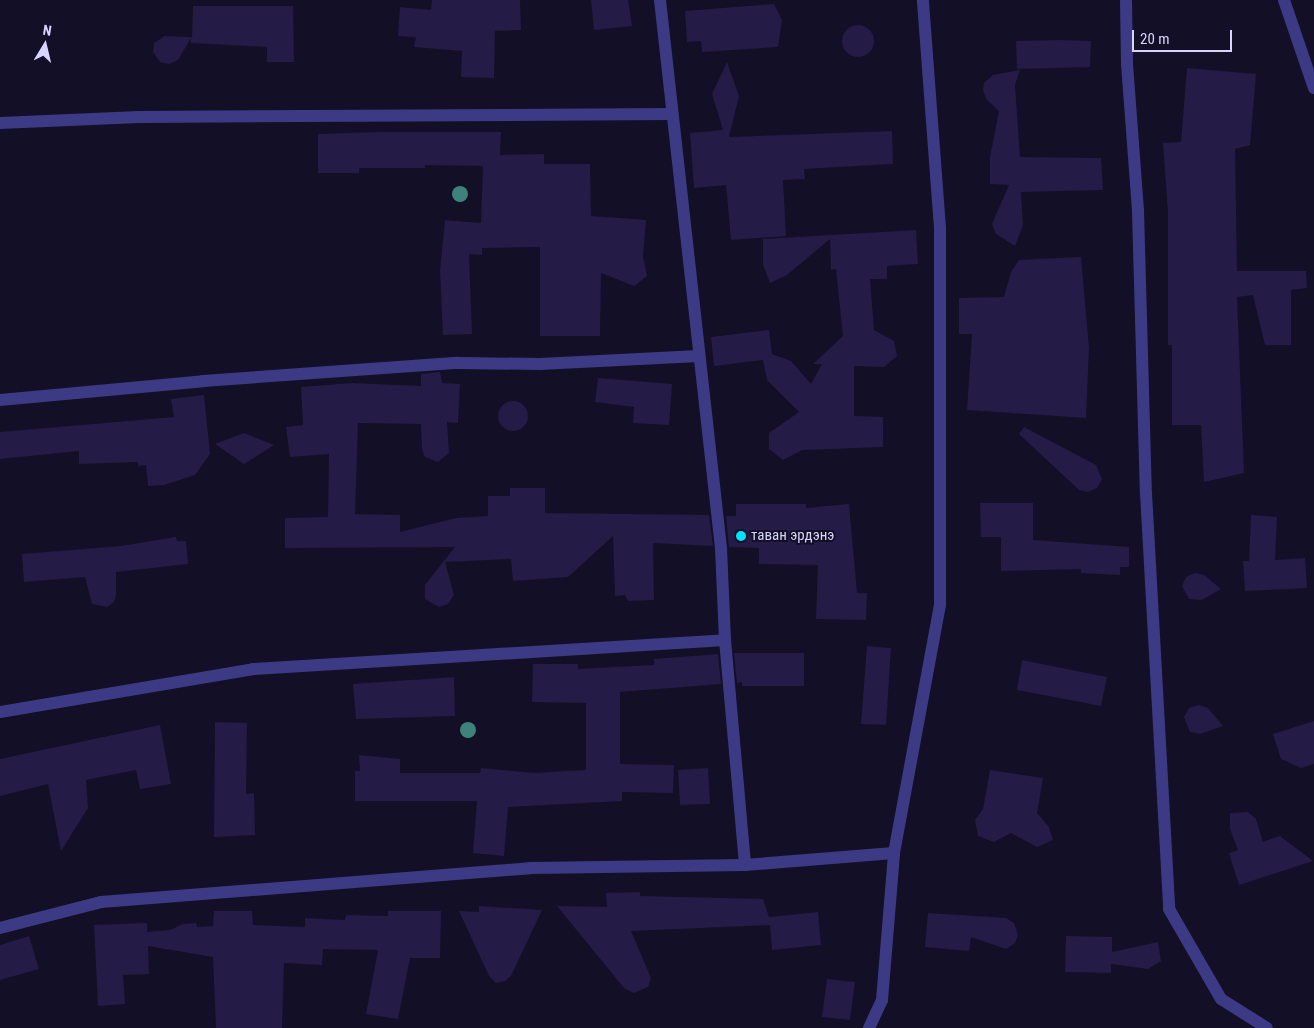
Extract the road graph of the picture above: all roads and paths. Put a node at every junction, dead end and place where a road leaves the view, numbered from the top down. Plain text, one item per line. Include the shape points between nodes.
1 (660, 0) edge
2 (923, 0) edge
3 (1126, 0) edge
4 (1284, 0) edge
5 (1314, 88) edge
6 (671, 114) junction
7 (0, 122) edge
8 (699, 356) junction
9 (0, 400) edge
10 (725, 640) junction
11 (0, 712) edge
12 (894, 853) junction
13 (745, 864) junction
14 (0, 928) edge
15 (869, 1028) edge
16 (1267, 1028) edge

1 - 6 street
2 - 12 street via 940,228 940,605
3 - 16 street via 1127,64 1138,211 1146,493 1169,909 1222,999
4 - 5 street
6 - 7 street via 138,117
6 - 8 street
8 - 9 street via 540,364 457,363 203,381
8 - 10 street via 721,548
10 - 11 street via 253,669
10 - 13 street
12 - 13 street
12 - 15 street via 882,1000
13 - 14 street via 530,868 101,902

